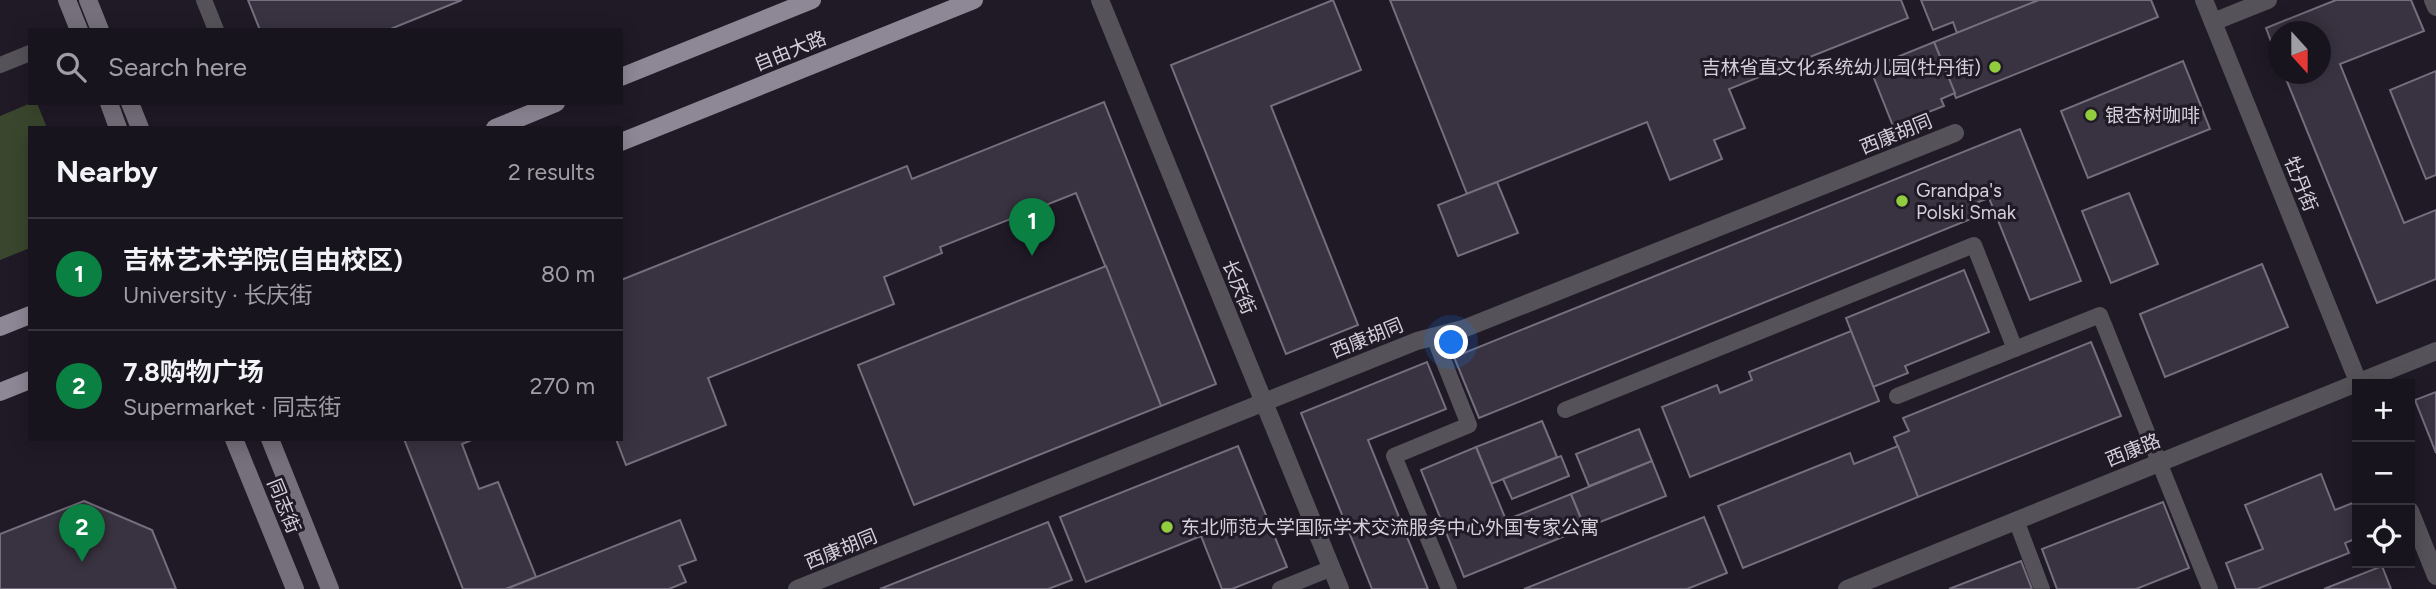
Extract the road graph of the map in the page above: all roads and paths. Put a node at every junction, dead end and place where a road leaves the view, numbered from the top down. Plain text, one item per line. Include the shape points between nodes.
1 (67, 0) edge
2 (88, 0) edge
3 (204, 0) edge
4 (813, 0) edge
5 (974, 0) edge
6 (1100, 0) edge
7 (2204, 0) edge
8 (2268, 0) edge
9 (2433, 0) edge
10 (2436, 7) edge
11 (2213, 22) junction
12 (78, 28) edge
13 (99, 28) edge
14 (215, 28) edge
15 (28, 53) edge
16 (0, 65) edge
17 (623, 76) edge
18 (109, 105) edge
19 (131, 105) edge
20 (551, 105) edge
21 (117, 126) edge
22 (139, 126) edge
23 (500, 126) edge
24 (1955, 133) dead end
25 (623, 141) edge
26 (28, 316) edge
27 (0, 327) edge
28 (1434, 337) junction
29 (2015, 349) junction
30 (2436, 351) edge
31 (2356, 379) edge
32 (2368, 379) edge
33 (28, 381) edge
34 (2352, 385) edge
35 (0, 392) edge
36 (1897, 396) dead end
37 (1264, 402) junction
38 (1565, 410) dead end
39 (235, 441) edge
40 (271, 441) edge
41 (2158, 463) junction
42 (2016, 520) junction
43 (2415, 524) edge
44 (1332, 568) junction
45 (2436, 576) edge
46 (295, 589) edge
47 (330, 589) edge
48 (797, 589) edge
49 (1280, 589) edge
50 (1340, 589) edge
51 (1449, 589) edge
52 (1847, 589) edge
53 (2042, 589) edge
54 (2210, 589) edge

1 - 12 main road
2 - 13 main road
3 - 14 lane
4 - 17 main road, 自由大路
5 - 25 main road, 自由大路
6 - 37 street, 长庆街
7 - 11 street, 牡丹街
8 - 11 street
9 - 10 street
11 - 31 street, 牡丹街
15 - 16 lane
18 - 21 main road
19 - 22 main road
20 - 23 main road
24 - 28 street, 西康胡同
26 - 27 main road
28 - 37 street, 西康胡同
28 - 51 lane via 1469,425 1395,456
29 - 36 lane
29 - 38 lane via 1974,245
29 - 41 lane via 2100,315
30 - 32 street, 西康路
33 - 35 main road
34 - 41 street, 西康路
37 - 44 street, 长庆街
37 - 48 street, 西康胡同
39 - 46 main road, 同志街
40 - 47 main road, 同志街
41 - 42 street, 西康路
41 - 54 lane
42 - 52 street, 西康路
42 - 53 lane
43 - 45 street
44 - 49 lane
44 - 50 street, 长庆街

